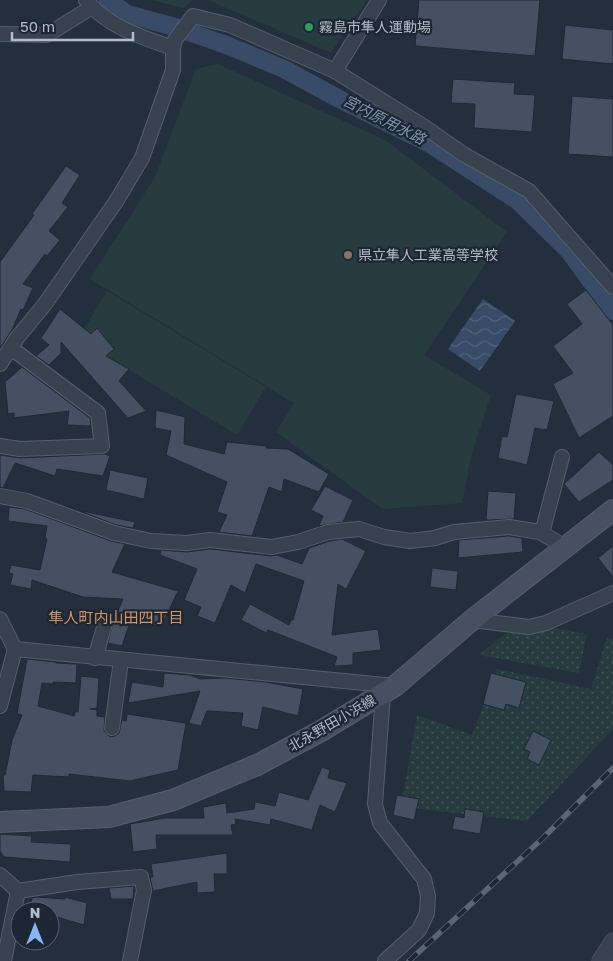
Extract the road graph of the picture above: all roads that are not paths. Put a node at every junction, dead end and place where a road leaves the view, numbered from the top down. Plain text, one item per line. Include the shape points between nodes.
1 (379, 0) edge
2 (89, 4) edge
3 (0, 34) edge
4 (173, 48) junction
5 (336, 71) junction
6 (613, 287) edge
7 (10, 348) junction
8 (0, 364) edge
9 (0, 446) edge
10 (562, 457) dead end
11 (0, 496) edge
12 (613, 510) edge
13 (542, 534) junction
14 (565, 547) junction
15 (613, 593) edge
16 (0, 619) edge
17 (472, 620) junction
18 (105, 624) dead end
19 (15, 649) junction
20 (95, 658) junction
21 (121, 660) junction
22 (388, 690) junction
23 (0, 706) edge
24 (112, 728) dead end
25 (0, 822) edge
26 (0, 874) edge
27 (18, 891) junction
28 (613, 942) edge
29 (4, 961) edge
30 (130, 961) edge
31 (385, 961) edge
32 (601, 961) edge

1 - 5 street
2 - 3 street via 47,35
2 - 4 street via 116,26
4 - 5 street via 175,40 193,16 230,26
4 - 7 street via 173,70 142,158 45,304
5 - 6 street via 463,154 528,191
7 - 8 street
7 - 9 street via 98,413 102,446 20,449
10 - 13 street
11 - 13 street via 27,501 114,534 151,541 187,543 210,540 272,547 328,532 359,529 384,537 410,540 509,527
12 - 14 main road, 北永野田小浜線
13 - 14 street
14 - 17 main road, 北永野田小浜線
15 - 17 street via 546,623 529,627
16 - 19 street
17 - 22 main road, 北永野田小浜線
18 - 20 street
19 - 20 street
19 - 23 street
20 - 21 street
21 - 22 street
21 - 24 street
22 - 25 main road, 北永野田小浜線 via 257,765 173,800 109,817
22 - 31 street via 375,804 380,823 424,879 428,896 427,913 419,930
26 - 27 street
27 - 29 street
27 - 30 street via 141,877 144,890
28 - 32 street

